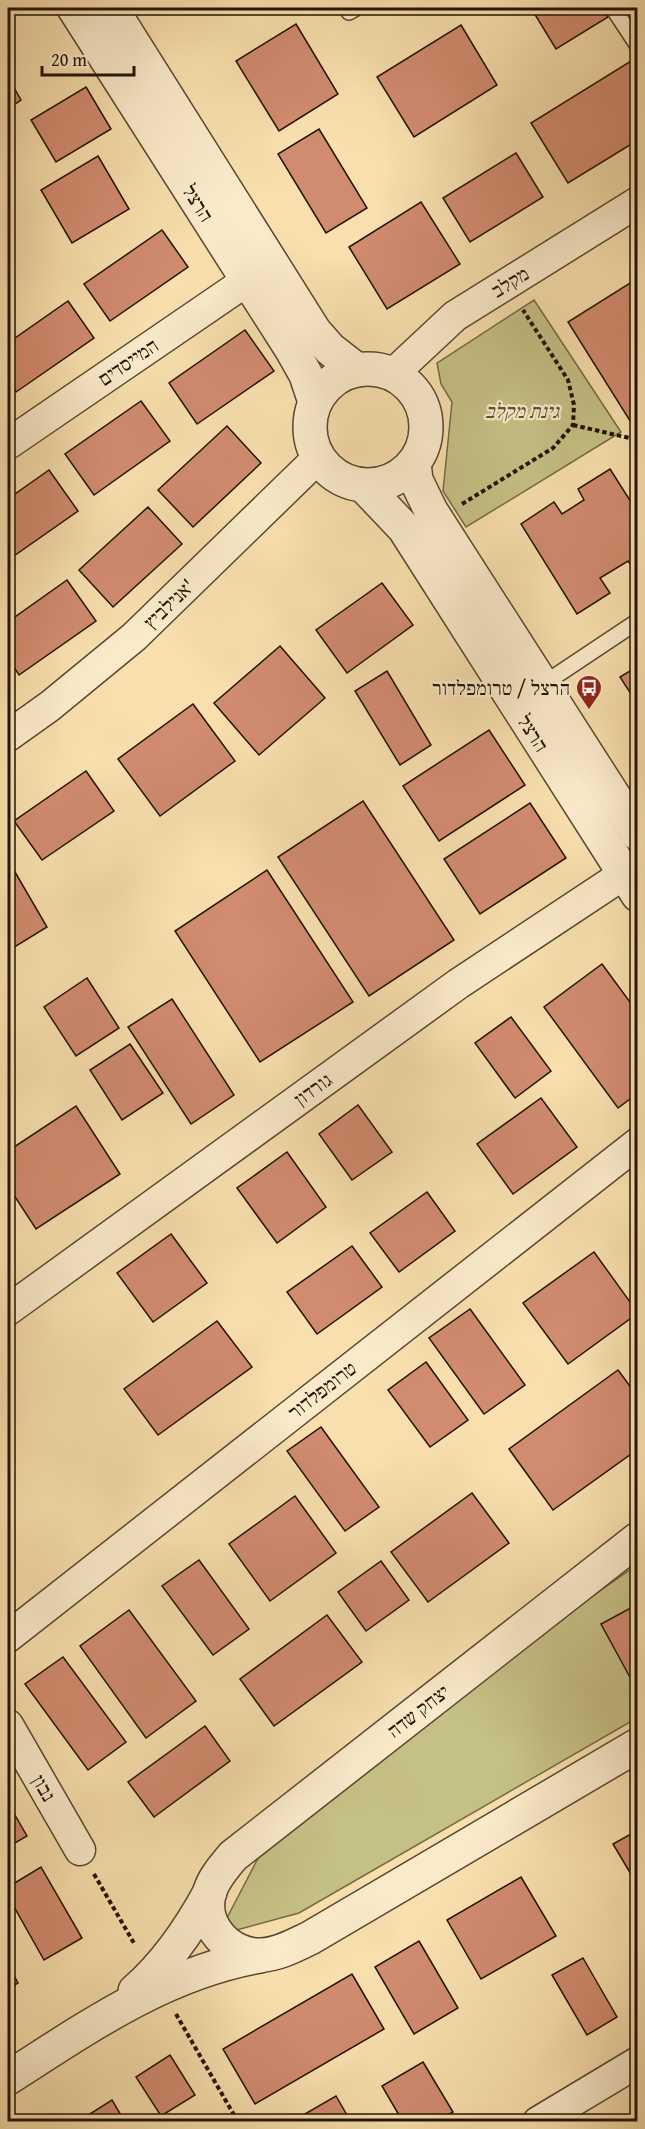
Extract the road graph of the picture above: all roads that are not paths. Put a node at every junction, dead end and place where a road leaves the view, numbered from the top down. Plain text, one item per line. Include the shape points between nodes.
1 (74, 8) edge
2 (111, 8) edge
3 (613, 8) edge
4 (638, 46) edge
5 (638, 202) edge
6 (248, 280) junction
7 (357, 370) junction
8 (393, 374) junction
9 (315, 402) junction
10 (8, 444) edge
11 (318, 458) junction
12 (414, 463) junction
13 (364, 486) junction
14 (638, 621) edge
15 (542, 685) junction
16 (8, 736) edge
17 (628, 807) edge
18 (638, 834) edge
19 (631, 885) edge
20 (638, 1143) edge
21 (8, 1310) edge
22 (638, 1539) edge
23 (8, 1637) edge
24 (8, 1725) edge
25 (638, 1744) edge
26 (80, 1850) dead end
27 (210, 1892) junction
28 (262, 1955) junction
29 (114, 2011) junction
30 (638, 2062) edge
31 (8, 2078) edge
32 (538, 2121) edge

1 - 6 street, הרצל
2 - 7 street, הרצל via 315,332
3 - 4 lane
5 - 8 street, מקלב via 455,316
6 - 9 street, הרצל via 306,375
6 - 10 street, המייסדים
7 - 8 street
7 - 9 street via 340,376
8 - 12 street via 413,389 423,406 427,426 424,446
9 - 11 street via 311,440
11 - 13 street via 347,482
11 - 16 street, אנילביץ' via 134,637
12 - 13 street via 399,477
12 - 15 street, הרצל via 421,494
13 - 19 street, הרצל via 404,528
14 - 15 lane
15 - 17 street, הרצל
17 - 18 street, הרצל
19 - 21 street, גורדון via 458,984
20 - 23 street, טרומפלדור
22 - 27 street, יצחק שדה via 232,1856
24 - 26 street, נבון
25 - 28 street, יצחק שדה via 310,1938
27 - 28 street, יצחק שדה via 208,1909 213,1927 226,1944 242,1953
27 - 29 street, יצחק שדה via 191,1926 152,1976
28 - 29 street, יצחק שדה via 185,1976
29 - 31 street, יצחק שדה
30 - 32 street

